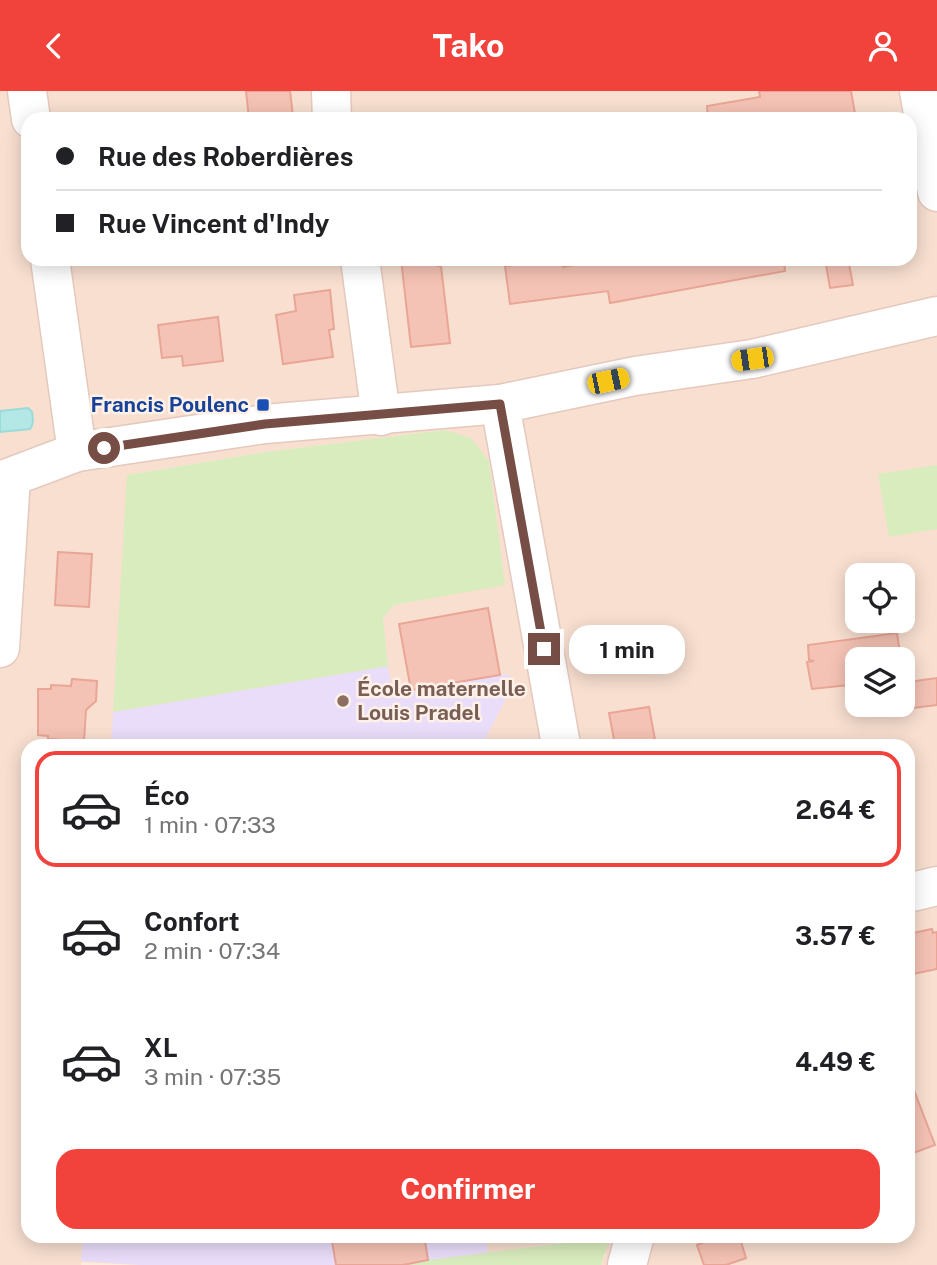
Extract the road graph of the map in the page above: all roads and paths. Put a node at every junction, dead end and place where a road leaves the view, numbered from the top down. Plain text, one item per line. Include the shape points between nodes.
1 (27, 91) edge
2 (331, 91) edge
3 (919, 91) edge
4 (30, 112) edge
5 (332, 112) edge
6 (927, 176) edge
7 (51, 266) edge
8 (361, 266) edge
9 (937, 316) edge
10 (500, 404) junction
11 (382, 416) junction
12 (77, 451) junction
13 (6, 479) edge
14 (0, 648) edge
15 (560, 739) edge
16 (937, 887) edge
17 (915, 892) edge
18 (633, 1243) edge
19 (627, 1265) edge

1 - 4 street
2 - 5 street
3 - 6 street
7 - 12 street
8 - 11 street
9 - 10 street via 752,359 635,376
10 - 11 street
10 - 15 street
11 - 12 street via 265,424
12 - 13 street
13 - 14 street
16 - 17 street
18 - 19 street

